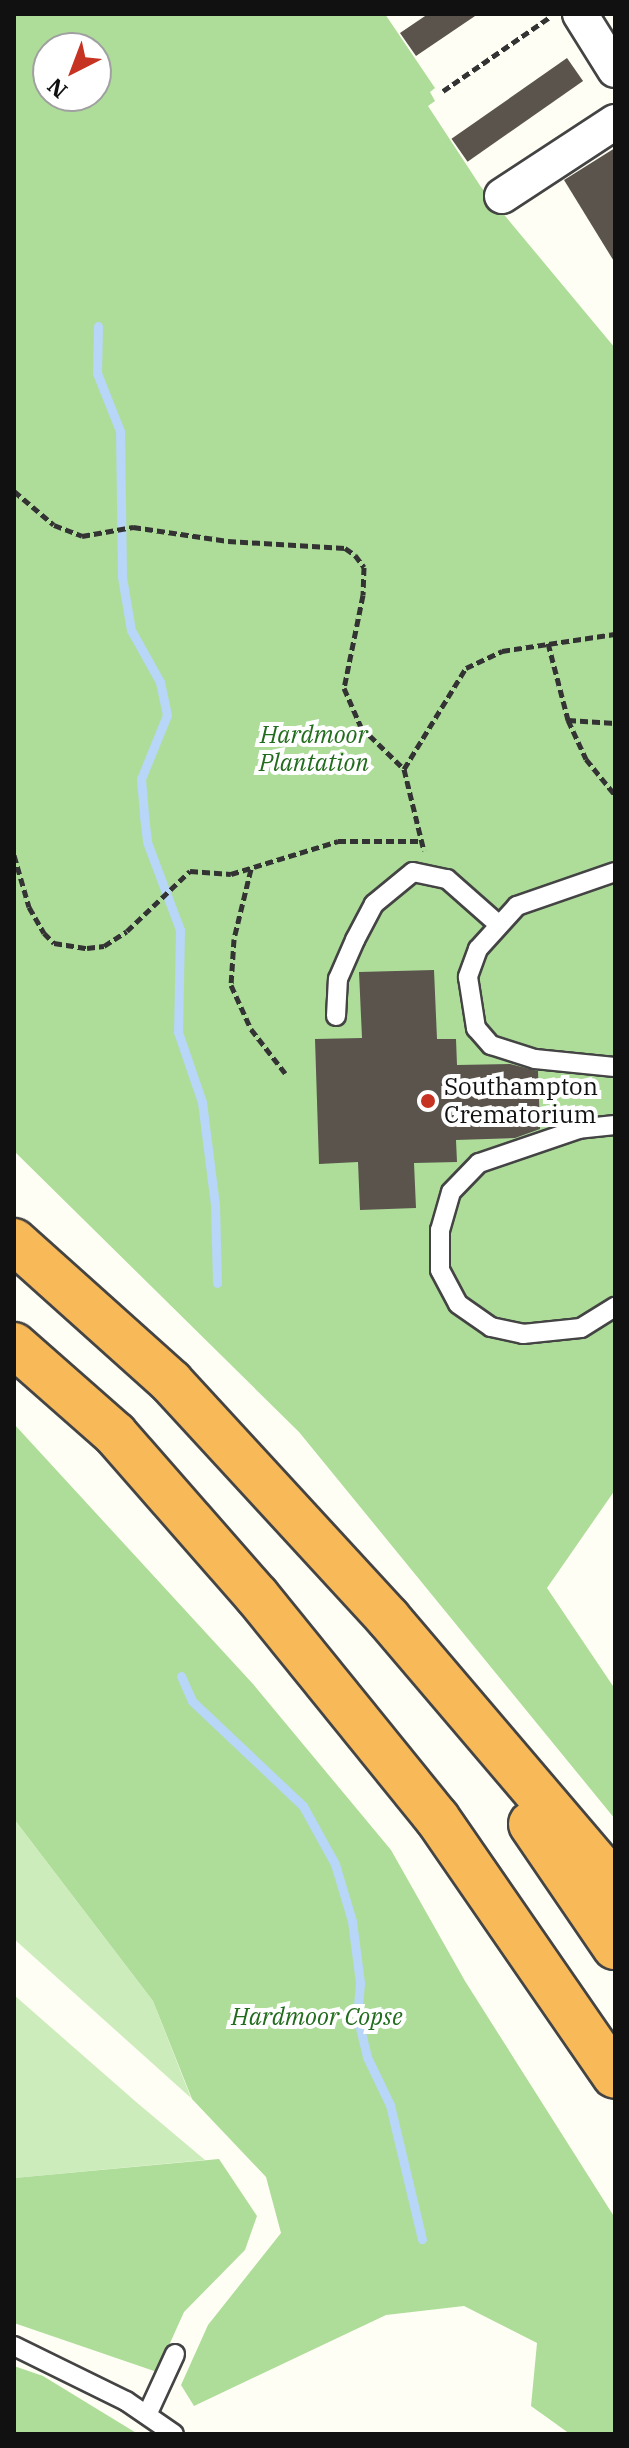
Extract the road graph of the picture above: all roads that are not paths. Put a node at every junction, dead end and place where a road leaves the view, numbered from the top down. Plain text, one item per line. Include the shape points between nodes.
1 (580, 14) edge
2 (615, 70) edge
3 (615, 122) edge
4 (502, 196) dead end
5 (615, 872) edge
6 (498, 924) junction
7 (336, 1016) dead end
8 (615, 1067) edge
9 (615, 1125) edge
10 (14, 1241) edge
11 (615, 1307) edge
12 (14, 1345) edge
13 (388, 1618) junction
14 (615, 1885) edge
15 (615, 1947) edge
16 (615, 2076) edge
17 (14, 2346) edge
18 (175, 2354) dead end
19 (147, 2415) junction
20 (174, 2434) edge

1 - 2 street
3 - 4 street
5 - 6 lane via 517,906
6 - 7 lane via 447,879 413,872 374,904 338,979
6 - 8 lane via 478,949 468,977 476,1028 491,1045 535,1059
9 - 11 lane via 553,1137 479,1163 451,1192 440,1243 440,1270 458,1304 491,1327 523,1334 581,1328
10 - 13 highway via 171,1382
12 - 16 highway via 115,1434 257,1596 437,1818
13 - 14 highway
13 - 15 highway
17 - 19 lane
18 - 19 lane
19 - 20 lane

